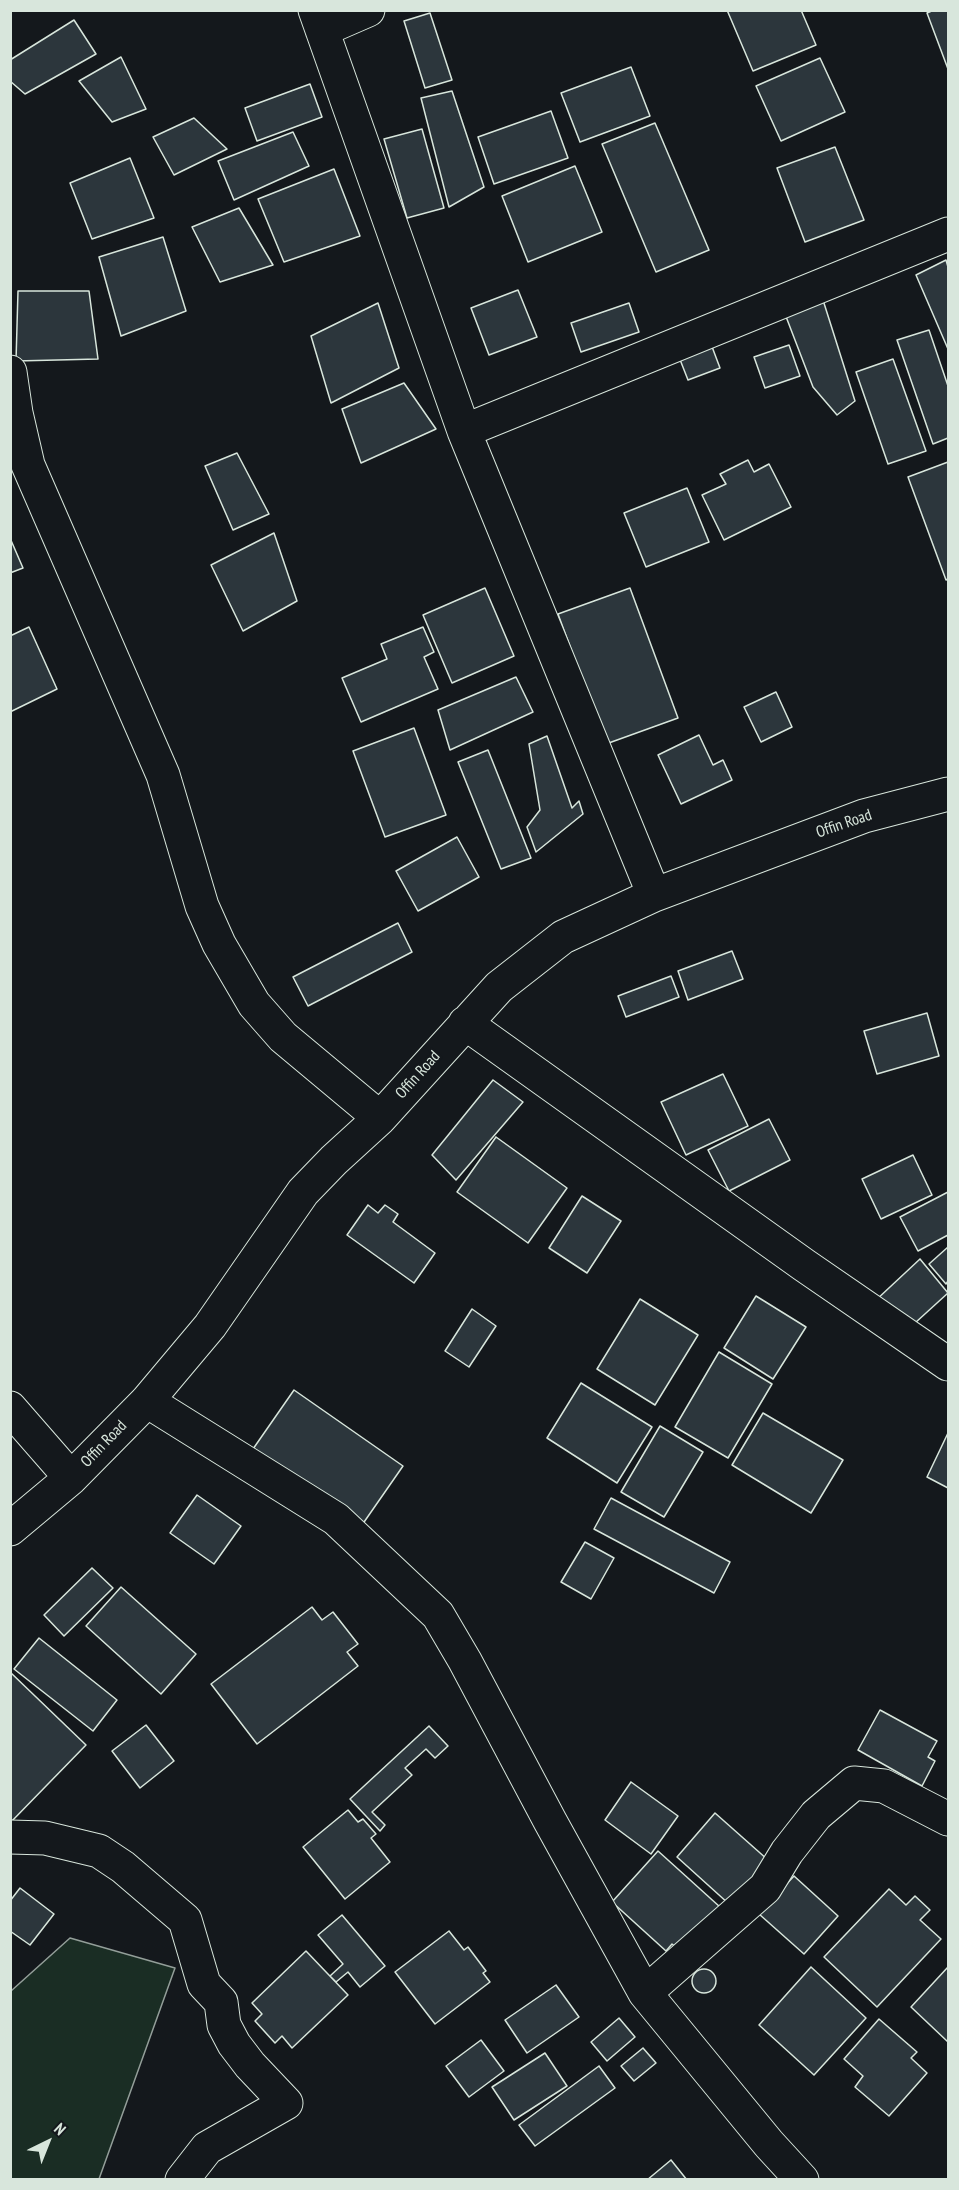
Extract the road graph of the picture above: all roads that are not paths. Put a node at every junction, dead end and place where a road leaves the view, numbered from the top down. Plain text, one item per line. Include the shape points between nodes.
1 (368, 10) edge
2 (319, 20) edge
3 (948, 234) edge
4 (10, 372) edge
5 (464, 430) junction
6 (948, 794) edge
7 (654, 896) junction
8 (465, 1023) junction
9 (380, 1119) junction
10 (945, 1354) edge
11 (147, 1401) junction
12 (10, 1408) edge
13 (71, 1478) junction
14 (10, 1529) edge
15 (948, 1819) edge
16 (10, 1837) edge
17 (645, 1993) junction
18 (182, 2180) edge
19 (802, 2180) edge

1 - 2 street
2 - 5 street
3 - 5 street
4 - 9 street via 28,465 164,775 202,906 219,944 254,1004 283,1037
5 - 7 street
6 - 7 street, Offin Road via 864,816
7 - 8 street, Offin Road via 563,937 499,987
8 - 9 street, Offin Road
8 - 10 street via 804,1265
9 - 11 street, Offin Road via 303,1192 210,1326
11 - 13 street, Offin Road
11 - 17 street via 336,1519 438,1616
12 - 13 street
13 - 14 street, Offin Road
15 - 17 street via 884,1786 854,1783 816,1815 765,1888
16 - 18 street via 45,1838 99,1851 185,1920 204,1984 221,2002 224,2025 234,2044 286,2103 207,2148
17 - 19 street

